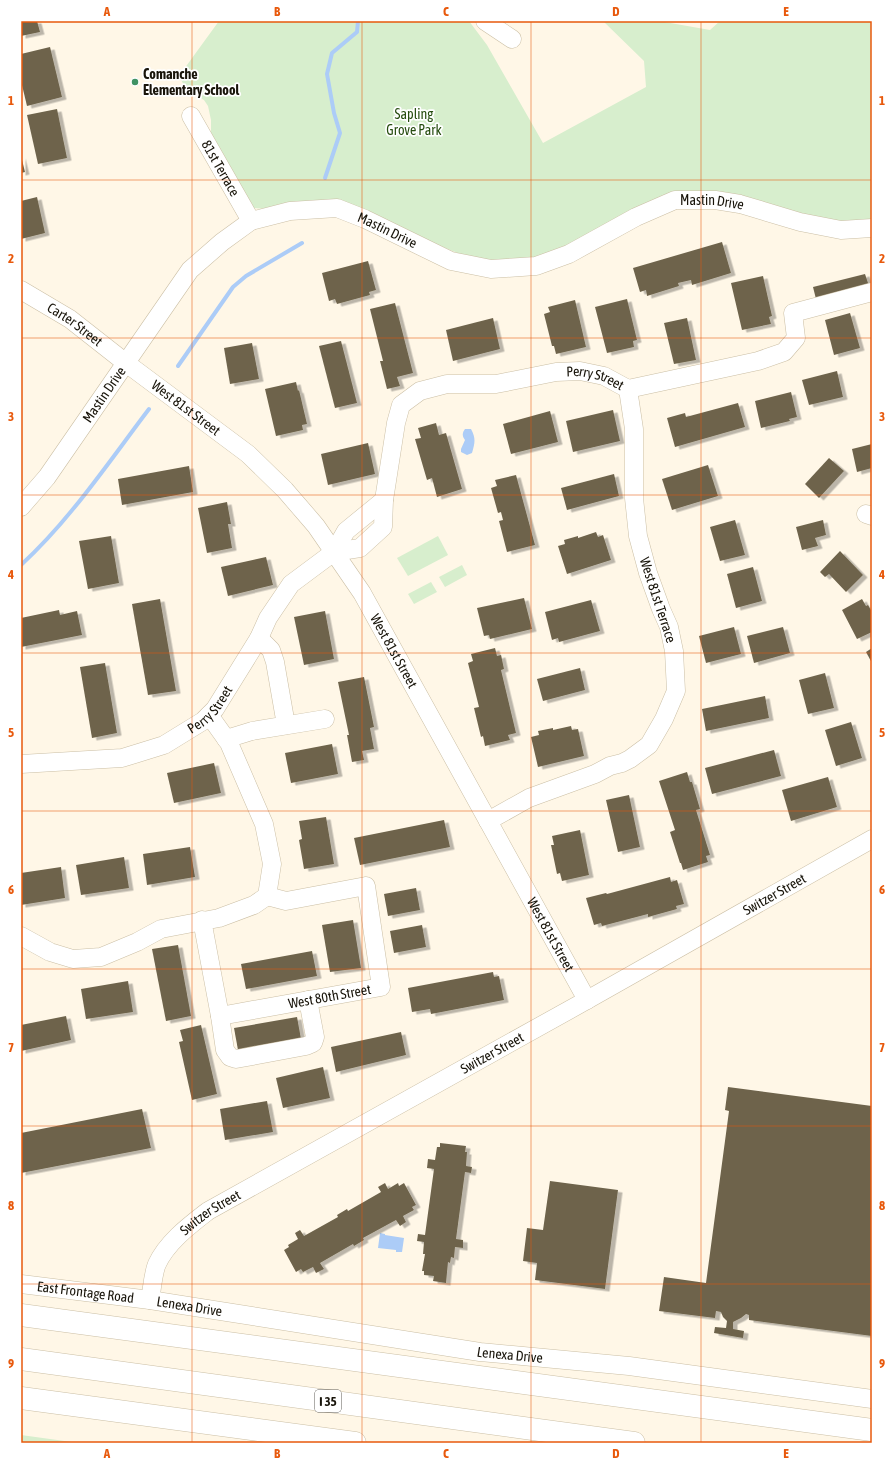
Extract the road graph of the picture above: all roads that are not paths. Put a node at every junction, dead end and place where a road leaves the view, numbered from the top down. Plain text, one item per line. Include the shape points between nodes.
1 (485, 21) edge
2 (512, 39) dead end
3 (191, 116) dead end
4 (251, 221) junction
5 (872, 228) edge
6 (21, 290) edge
7 (872, 292) edge
8 (126, 363) junction
9 (628, 389) junction
10 (21, 507) edge
11 (334, 552) junction
12 (259, 638) junction
13 (208, 715) junction
14 (325, 719) dead end
15 (286, 725) junction
16 (226, 739) junction
17 (21, 764) edge
18 (488, 821) junction
19 (872, 839) edge
20 (267, 896) junction
21 (202, 920) junction
22 (21, 936) edge
23 (308, 1000) junction
24 (587, 1000) junction
25 (220, 1016) junction
26 (21, 1284) edge
27 (150, 1300) junction
28 (21, 1315) edge
29 (21, 1359) edge
30 (21, 1398) edge
31 (872, 1398) edge
32 (872, 1430) edge
33 (355, 1443) edge
34 (634, 1443) edge

1 - 2 street
3 - 4 street, 81st Terrace
4 - 5 street, Mastin Drive via 290,211 337,208 451,261 490,268 536,266 569,254 636,217 675,200 715,200 740,204 800,222 841,230
4 - 8 street, Mastin Drive via 190,270
6 - 8 street, Carter Street via 70,319
7 - 9 street, Perry Street via 793,313 796,338 784,352 758,361
8 - 10 street, Mastin Drive via 47,477
8 - 11 street, West 81st Street via 248,454 285,490
9 - 11 street, Perry Street via 604,376 580,371 556,372 496,384 447,384 420,392 401,405 396,423 384,500 383,528 360,548
9 - 18 street, West 81st Terrace via 634,429 634,498 638,536 648,573 669,627 674,651 676,691 649,745 630,759 529,798
11 - 12 street, Perry Street via 291,584 268,618
11 - 18 street, West 81st Street via 362,593
12 - 13 street, Perry Street
12 - 15 street via 271,650 275,662
13 - 16 street
13 - 17 street, Perry Street via 164,745 122,758
14 - 15 street
15 - 16 street
16 - 20 street via 264,824 272,864
18 - 24 street, West 81st Street
19 - 24 street, Switzer Street
20 - 21 street via 254,905 219,918
20 - 23 street, West 80th Street via 286,901 366,886 381,987
21 - 22 street via 161,929 102,957 73,959 50,952
21 - 25 street
23 - 25 street, West 80th Street
23 - 25 street via 315,1037 313,1043 282,1051 236,1059 230,1057 225,1050
24 - 27 street, Switzer Street via 208,1211 173,1241 157,1264
26 - 27 street, East Frontage Road
27 - 31 street, Lenexa Drive via 480,1352 628,1366
28 - 32 highway
29 - 34 highway, I 35
30 - 33 highway

